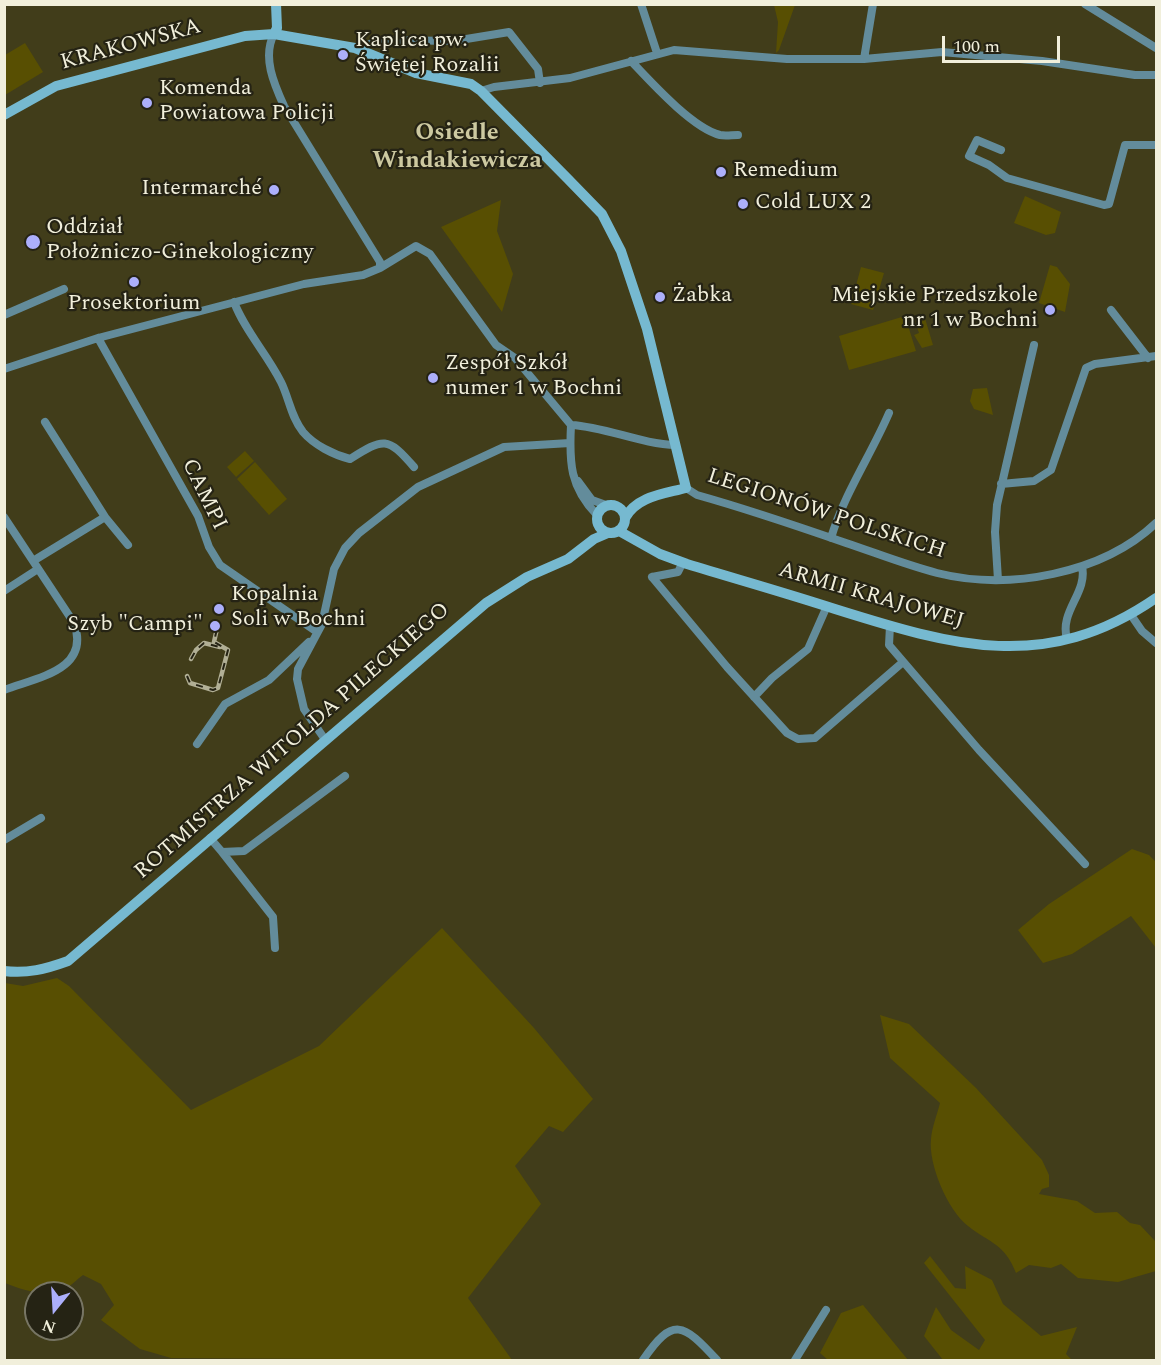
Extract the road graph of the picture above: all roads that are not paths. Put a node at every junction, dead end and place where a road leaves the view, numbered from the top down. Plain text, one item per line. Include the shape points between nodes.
1 (276, 4) edge
2 (641, 4) edge
3 (873, 4) edge
4 (1085, 4) edge
5 (274, 34) junction
6 (1156, 48) edge
7 (363, 51) junction
8 (657, 53) junction
9 (864, 59) junction
10 (631, 61) junction
11 (1156, 75) edge
12 (540, 83) junction
13 (481, 91) junction
14 (4, 115) edge
15 (738, 135) dead end
16 (1156, 145) edge
17 (1001, 150) dead end
18 (380, 268) junction
19 (64, 289) dead end
20 (234, 302) junction
21 (1111, 310) dead end
22 (4, 315) edge
23 (98, 338) junction
24 (1034, 345) dead end
25 (1156, 356) edge
26 (1148, 358) junction
27 (4, 369) edge
28 (889, 413) dead end
29 (45, 422) dead end
30 (571, 425) junction
31 (570, 443) junction
32 (676, 445) junction
33 (414, 467) dead end
34 (572, 469) junction
35 (1001, 484) junction
36 (686, 488) junction
37 (664, 493) junction
38 (611, 506) junction
39 (4, 517) edge
40 (105, 518) junction
41 (597, 518) junction
42 (1156, 523) edge
43 (619, 526) junction
44 (831, 538) junction
45 (128, 545) dead end
46 (33, 561) junction
47 (680, 561) junction
48 (552, 565) junction
49 (1082, 566) junction
50 (38, 569) junction
51 (998, 580) junction
52 (4, 591) edge
53 (1156, 598) edge
54 (827, 606) junction
55 (1131, 615) junction
56 (890, 626) junction
57 (316, 634) junction
58 (1067, 639) junction
59 (1156, 643) edge
60 (903, 662) junction
61 (4, 690) edge
62 (754, 697) junction
63 (326, 741) junction
64 (197, 744) dead end
65 (345, 776) dead end
66 (41, 818) dead end
67 (210, 838) junction
68 (4, 840) edge
69 (222, 852) junction
70 (1085, 864) dead end
71 (275, 948) dead end
72 (4, 971) edge
73 (826, 1310) dead end
74 (643, 1360) edge
75 (717, 1360) edge
76 (795, 1360) edge

1 - 5 main road
2 - 8 street
3 - 9 street
4 - 6 street
5 - 7 main road, KRAKOWSKA
5 - 14 main road, KRAKOWSKA via 245,36 56,86
5 - 18 street via 268,45 272,78 284,106 380,262
7 - 12 street via 366,45 383,40 438,42 509,32 538,69
7 - 13 main road, KRAKOWSKA via 416,73 471,84
8 - 9 street via 674,50 787,59
8 - 10 street
9 - 11 street via 942,52
10 - 12 street
10 - 15 street via 658,92 710,131
12 - 13 street
13 - 32 main road, LEGIONÓW POLSKICH via 602,214 610,228 631,278
16 - 17 street via 1125,145 1109,204 1104,205 1007,178 969,156 977,140
18 - 20 street
18 - 30 street via 416,246 426,249 496,345 515,358
19 - 22 street
20 - 23 street
20 - 33 street via 281,382 304,433 337,456 350,459 376,443 389,444 397,447
21 - 26 street
23 - 27 street
23 - 57 street, CAMPI via 198,516 220,565
24 - 35 street
25 - 26 street
26 - 35 street via 1086,368 1051,470 1034,481
28 - 44 street via 840,509
29 - 40 street
30 - 31 street
30 - 32 street
31 - 34 street
31 - 57 street via 504,447 418,487 345,548 334,569 322,624
32 - 36 main road, LEGIONÓW POLSKICH
34 - 38 street via 588,496
34 - 41 street via 578,492
35 - 51 street via 995,520
36 - 37 main road, LEGIONÓW POLSKICH
36 - 44 street, LEGIONÓW POLSKICH via 697,495
37 - 38 main road, LEGIONÓW POLSKICH via 643,494
37 - 43 main road, LEGIONÓW POLSKICH via 634,506
38 - 41 main road, ROTMISTRZA WITOLDA PILECKIEGO
38 - 43 main road
39 - 46 street
40 - 45 street
40 - 46 street
41 - 43 main road via 601,530
41 - 48 main road, ROTMISTRZA WITOLDA PILECKIEGO via 590,534
42 - 49 street, LEGIONÓW POLSKICH via 1137,542
43 - 47 main road, ARMII KRAJOWEJ via 660,554
43 - 48 main road, ROTMISTRZA WITOLDA PILECKIEGO
44 - 51 street, LEGIONÓW POLSKICH via 939,574
46 - 50 street
47 - 54 main road, ARMII KRAJOWEJ
47 - 62 street via 678,572 652,577
48 - 63 main road, ROTMISTRZA WITOLDA PILECKIEGO via 486,603
49 - 51 street, LEGIONÓW POLSKICH
49 - 58 street via 1082,585 1066,615
50 - 52 street
50 - 61 street via 74,623 78,647 70,662 61,668
53 - 55 main road, ARMII KRAJOWEJ
54 - 56 main road, ARMII KRAJOWEJ
54 - 62 street via 808,649
55 - 58 main road, ARMII KRAJOWEJ
55 - 59 street
56 - 58 main road, ARMII KRAJOWEJ via 980,646 1045,645
56 - 60 street via 889,645
57 - 63 street via 298,669 298,690 311,723
57 - 64 street via 279,673 225,704
60 - 62 street via 816,738 798,739 787,733
60 - 70 street
63 - 67 main road, ROTMISTRZA WITOLDA PILECKIEGO
65 - 69 street via 244,851
66 - 68 street
67 - 69 street
67 - 72 main road, ROTMISTRZA WITOLDA PILECKIEGO via 68,961 35,971
69 - 71 street via 273,917
73 - 76 street
74 - 75 street via 661,1335 670,1330 691,1335

